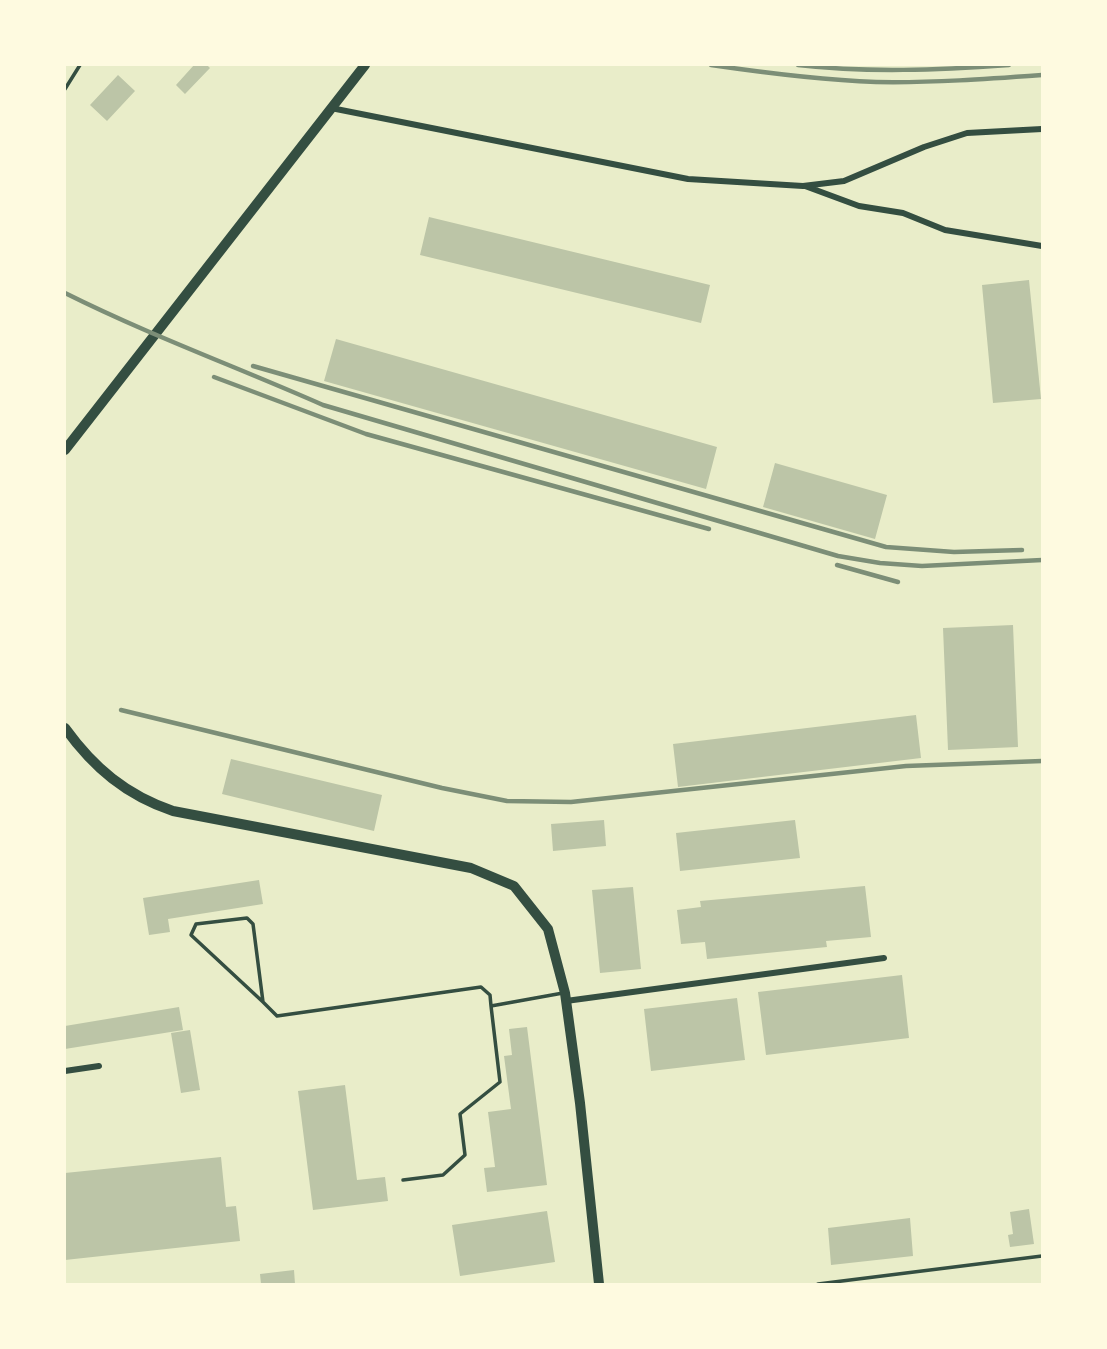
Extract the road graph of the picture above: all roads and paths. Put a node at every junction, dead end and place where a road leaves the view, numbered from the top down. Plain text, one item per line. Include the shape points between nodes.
1 (80, 65) edge
2 (365, 65) edge
3 (65, 89) edge
4 (331, 108) junction
5 (1042, 130) edge
6 (803, 186) junction
7 (1042, 246) edge
8 (66, 443) edge
9 (65, 728) edge
10 (884, 958) dead end
11 (566, 997) junction
12 (263, 1002) junction
13 (491, 1006) junction
14 (99, 1066) dead end
15 (65, 1071) edge
16 (403, 1180) dead end
17 (1042, 1256) edge
18 (599, 1284) edge
19 (818, 1284) edge

1 - 3 lane
2 - 4 main road
4 - 6 street via 688,179
4 - 8 main road
5 - 6 street via 967,132 844,181
6 - 7 street via 859,206 903,213 945,230
9 - 11 main road via 102,771 149,803 471,868 514,886 548,929
10 - 11 street
11 - 13 lane
11 - 18 main road
12 - 12 lane via 253,924 247,918 196,924 191,935
12 - 13 lane via 277,1016 481,987 490,995
13 - 16 lane via 500,1082 460,1114 465,1155 443,1175
14 - 15 street
17 - 19 lane

